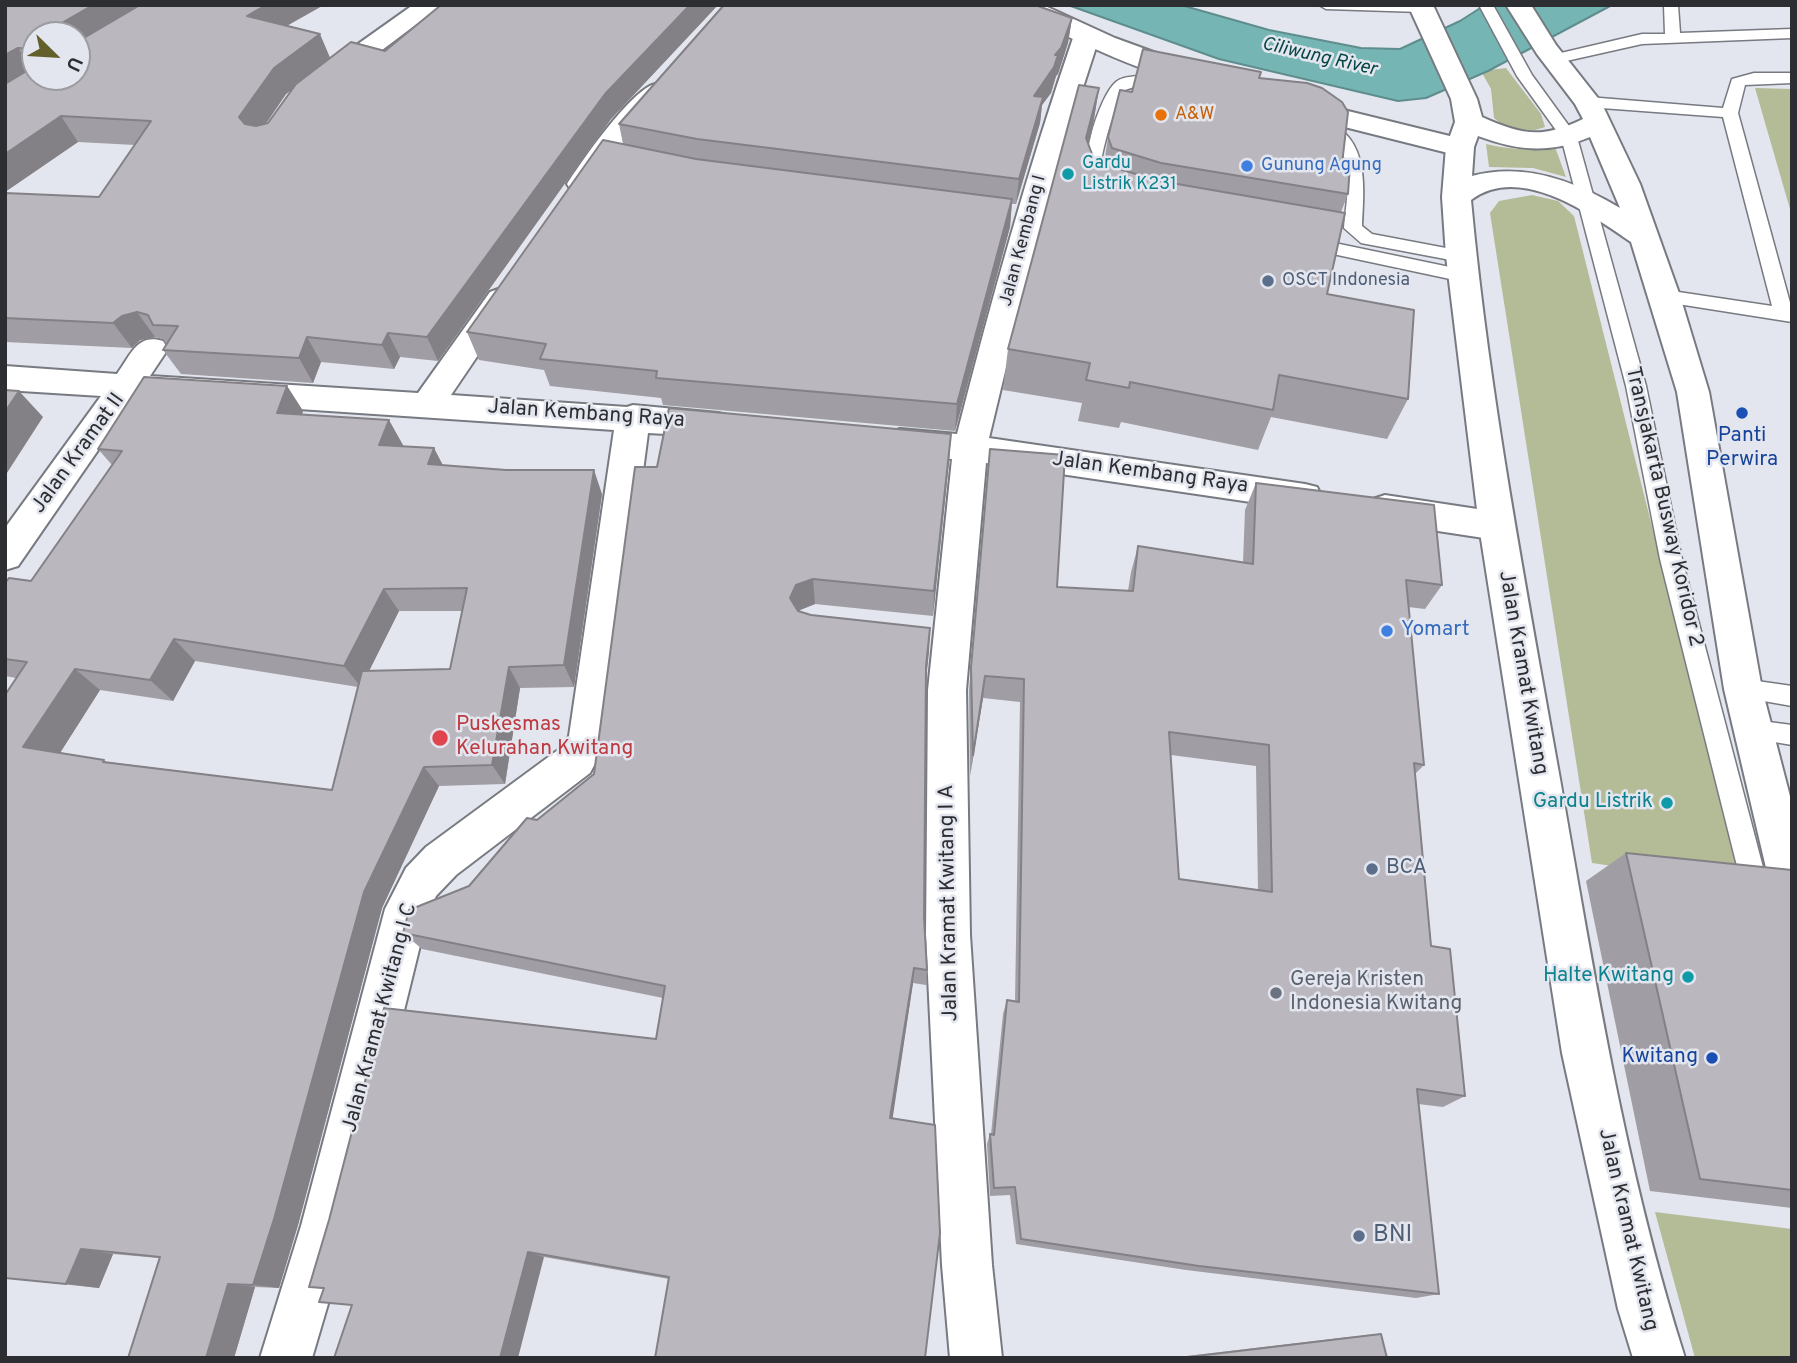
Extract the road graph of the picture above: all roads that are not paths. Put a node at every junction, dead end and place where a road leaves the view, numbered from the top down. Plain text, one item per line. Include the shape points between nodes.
1 (430, 5) edge
2 (1023, 5) edge
3 (1326, 5) edge
4 (1486, 5) edge
5 (1518, 5) edge
6 (1671, 5) edge
7 (1421, 7) edge
8 (1792, 33) edge
9 (1673, 37) junction
10 (1086, 38) junction
11 (1549, 54) junction
12 (677, 68) edge
13 (1792, 78) edge
14 (1216, 82) edge
15 (313, 88) edge
16 (1178, 92) edge
17 (1272, 107) joint
18 (1592, 112) junction
19 (1730, 113) junction
20 (1464, 123) junction
21 (1569, 137) junction
22 (1456, 197) junction
23 (1586, 199) junction
24 (569, 202) edge
25 (1105, 202) edge
26 (1645, 237) junction
27 (1290, 240) edge
28 (1462, 266) junction
29 (514, 280) edge
30 (1665, 296) junction
31 (1787, 315) edge
32 (152, 349) edge
33 (5, 378) edge
34 (128, 385) junction
35 (427, 405) junction
36 (634, 417) junction
37 (754, 428) edge
38 (876, 439) edge
39 (970, 448) junction
40 (1497, 526) junction
41 (5, 556) edge
42 (1743, 689) junction
43 (1792, 696) edge
44 (1772, 733) edge
45 (1783, 863) edge
46 (286, 1358) edge
47 (976, 1358) edge
48 (1659, 1358) edge

1 - 15 street
2 - 10 street
3 - 7 lane
4 - 21 lane, Transjakarta Busway Koridor 2 via 1525,76
5 - 11 street
6 - 9 lane
7 - 20 street via 1434,32
8 - 9 lane
9 - 11 lane
10 - 14 street
10 - 39 street, Jalan Kembang I via 1054,132 1016,216
11 - 18 street
12 - 24 street via 623,127 613,159
13 - 19 lane via 1738,82
16 - 25 lane via 1143,81 1124,83 1112,94 1090,182 1095,198
17 - 20 street
17 - 28 lane via 1320,125 1346,142 1354,155 1353,228 1367,239
18 - 19 lane
18 - 21 street
18 - 26 street
19 - 31 lane
20 - 21 street via 1523,142
20 - 22 street, Jalan Kramat Kwitang
21 - 23 lane, Transjakarta Busway Koridor 2
22 - 23 street via 1478,183 1523,181
22 - 28 street, Jalan Kramat Kwitang
23 - 26 street
23 - 45 lane, Transjakarta Busway Koridor 2 via 1636,386 1671,559
26 - 30 street
27 - 28 lane
28 - 40 street, Jalan Kramat Kwitang
29 - 35 street
30 - 31 lane
30 - 42 street via 1693,393
32 - 34 street, Jalan Kramat II
33 - 34 street, Jalan Kembang Raya
34 - 35 street, Jalan Kembang Raya
34 - 41 street, Jalan Kramat II
35 - 36 street, Jalan Kembang Raya
36 - 37 street, Jalan Kembang Raya
36 - 46 street, Jalan Kramat Kwitang I C via 588,739 576,760 441,861 421,882 407,909 326,1226
38 - 39 street, Jalan Kembang Raya
39 - 40 street, Jalan Kembang Raya
39 - 47 street, Jalan Kramat Kwitang I A via 938,636 947,690 948,935
40 - 48 street, Jalan Kramat Kwitang via 1585,1053
42 - 43 lane
42 - 44 street
44 - 45 street

